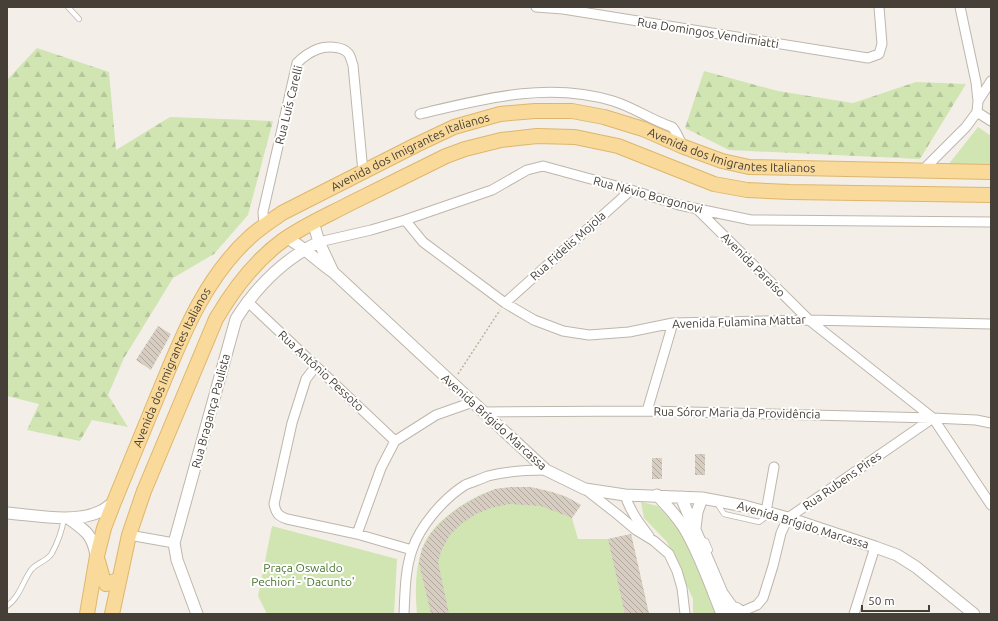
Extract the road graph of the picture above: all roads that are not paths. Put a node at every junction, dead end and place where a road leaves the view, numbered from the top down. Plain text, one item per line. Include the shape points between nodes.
1 (68, 7) edge
2 (536, 7) edge
3 (879, 7) edge
4 (960, 7) edge
5 (564, 8) edge
6 (79, 19) dead end
7 (991, 81) edge
8 (978, 101) junction
9 (977, 112) junction
10 (420, 114) dead end
11 (991, 121) edge
12 (454, 127) junction
13 (684, 147) junction
14 (446, 156) junction
15 (922, 171) junction
16 (363, 172) junction
17 (991, 172) edge
18 (631, 190) junction
19 (991, 195) edge
20 (697, 209) junction
21 (405, 220) junction
22 (313, 222) junction
23 (991, 222) edge
24 (264, 226) junction
25 (287, 238) junction
26 (319, 242) junction
27 (304, 249) junction
28 (333, 272) junction
29 (247, 301) junction
30 (199, 302) junction
31 (505, 303) junction
32 (220, 314) junction
33 (808, 320) junction
34 (674, 323) junction
35 (991, 324) edge
36 (316, 366) junction
37 (472, 402) junction
38 (647, 411) junction
39 (483, 412) junction
40 (933, 418) junction
41 (991, 423) edge
42 (394, 440) junction
43 (774, 467) dead end
44 (546, 470) junction
45 (585, 489) junction
46 (625, 495) junction
47 (657, 495) junction
48 (681, 497) junction
49 (702, 498) junction
50 (114, 502) junction
51 (991, 505) edge
52 (769, 512) junction
53 (7, 513) edge
54 (66, 518) junction
55 (788, 518) junction
56 (696, 532) junction
57 (357, 534) junction
58 (129, 535) junction
59 (654, 542) junction
60 (174, 543) junction
61 (875, 547) junction
62 (412, 550) junction
63 (97, 556) junction
64 (118, 580) junction
65 (7, 606) edge
66 (732, 612) edge
67 (87, 614) edge
68 (112, 614) edge
69 (197, 614) edge
70 (404, 614) edge
71 (685, 614) edge
72 (854, 614) edge
73 (974, 614) edge

1 - 6 lane
2 - 5 street, Rua Domingos Vendimiatti
3 - 5 street, Rua Domingos Vendimiatti via 882,44 878,54 868,58
4 - 8 street
7 - 8 street
8 - 9 street
9 - 11 street
9 - 15 street via 966,127
10 - 13 street via 492,97 529,92 574,94 613,101 672,127
12 - 13 main road, Avenida dos Imigrantes Italianos via 500,114 572,111 643,129
12 - 14 main road via 461,137 461,143
12 - 16 main road, Avenida dos Imigrantes Italianos
13 - 15 main road, Avenida dos Imigrantes Italianos via 722,161 749,167
14 - 19 main road, Avenida dos Imigrantes Italianos via 500,140 537,136 575,138 618,146 714,184 747,190
14 - 22 main road, Avenida dos Imigrantes Italianos
15 - 17 main road, Avenida dos Imigrantes Italianos
16 - 24 main road, Avenida dos Imigrantes Italianos via 296,206
16 - 24 street, Rua Luís Carelli via 353,65 349,54 343,49 318,49 297,63 263,212
18 - 20 street, Rua Névio Borgonovi
18 - 21 street, Rua Névio Borgonovi via 543,166 527,170 492,190
18 - 31 street, Rua Fidelis Mojola
20 - 23 street, Rua Névio Borgonovi via 751,220
20 - 33 street, Avenida Paraíso
21 - 26 street, Rua Névio Borgonovi
21 - 31 street, Avenida Fulamina Mattar via 423,242
22 - 25 main road, Avenida dos Imigrantes Italianos
22 - 26 street, Avenida Brígido Marcassa
24 - 30 main road, Avenida dos Imigrantes Italianos via 229,259
25 - 27 street, Avenida Brígido Marcassa
25 - 32 main road, Avenida dos Imigrantes Italianos via 264,256 243,279
26 - 27 street, Rua Bragança Paulista
26 - 28 street, Avenida Brígido Marcassa
27 - 28 street, Avenida Brígido Marcassa
27 - 29 street, Rua Bragança Paulista via 262,283
28 - 37 street, Avenida Brígido Marcassa
29 - 36 street, Rua Antônio Pessoto
29 - 60 street, Rua Bragança Paulista via 236,319
30 - 32 main road
30 - 50 main road, Avenida dos Imigrantes Italianos
31 - 34 street, Avenida Fulamina Mattar via 534,320 562,331 589,335 629,332
32 - 58 main road, Avenida dos Imigrantes Italianos via 144,491
33 - 34 street, Avenida Fulamina Mattar
33 - 35 street, Avenida Fulamina Mattar
33 - 40 street, Avenida Paraíso
34 - 38 street
36 - 42 street, Rua Antônio Pessoto
36 - 57 street via 306,379 292,423 274,504 275,512 280,517
37 - 39 street, Avenida Brígido Marcassa
37 - 42 street via 436,416
38 - 39 street, Rua Sóror Maria da Providência
38 - 40 street, Rua Sóror Maria da Providência
39 - 44 street, Avenida Brígido Marcassa
40 - 41 street, Rua Sóror Maria da Providência
40 - 51 street, Avenida Paraíso
40 - 55 street, Rua Rubens Pires
42 - 57 street
43 - 52 street
44 - 45 street, Avenida Brígido Marcassa
44 - 62 street via 520,470 489,476 466,485 436,509
45 - 46 street, Avenida Brígido Marcassa
45 - 59 street
46 - 47 street, Avenida Brígido Marcassa
46 - 59 street via 636,518
47 - 48 street, Avenida Brígido Marcassa
47 - 66 street via 687,532 704,568
48 - 49 street, Avenida Brígido Marcassa
48 - 56 street
49 - 52 street, Avenida Brígido Marcassa
49 - 56 street via 697,512
50 - 54 street via 94,514
50 - 63 main road, Avenida dos Imigrantes Italianos
52 - 55 street, Avenida Brígido Marcassa
53 - 54 street
54 - 63 street via 89,534
54 - 65 lane via 52,553 33,568 15,598
55 - 61 street, Avenida Brígido Marcassa
55 - 66 street via 763,598 757,605
56 - 66 street
57 - 62 street
58 - 60 street
58 - 64 main road, Avenida dos Imigrantes Italianos
59 - 71 street via 669,554 677,571
60 - 69 street, Rua Bragança Paulista via 177,560
61 - 72 street
61 - 73 street, Avenida Brígido Marcassa via 898,555 916,567
62 - 70 street
63 - 64 main road via 104,582 108,584
63 - 67 main road, Avenida dos Imigrantes Italianos
64 - 68 main road, Avenida dos Imigrantes Italianos

